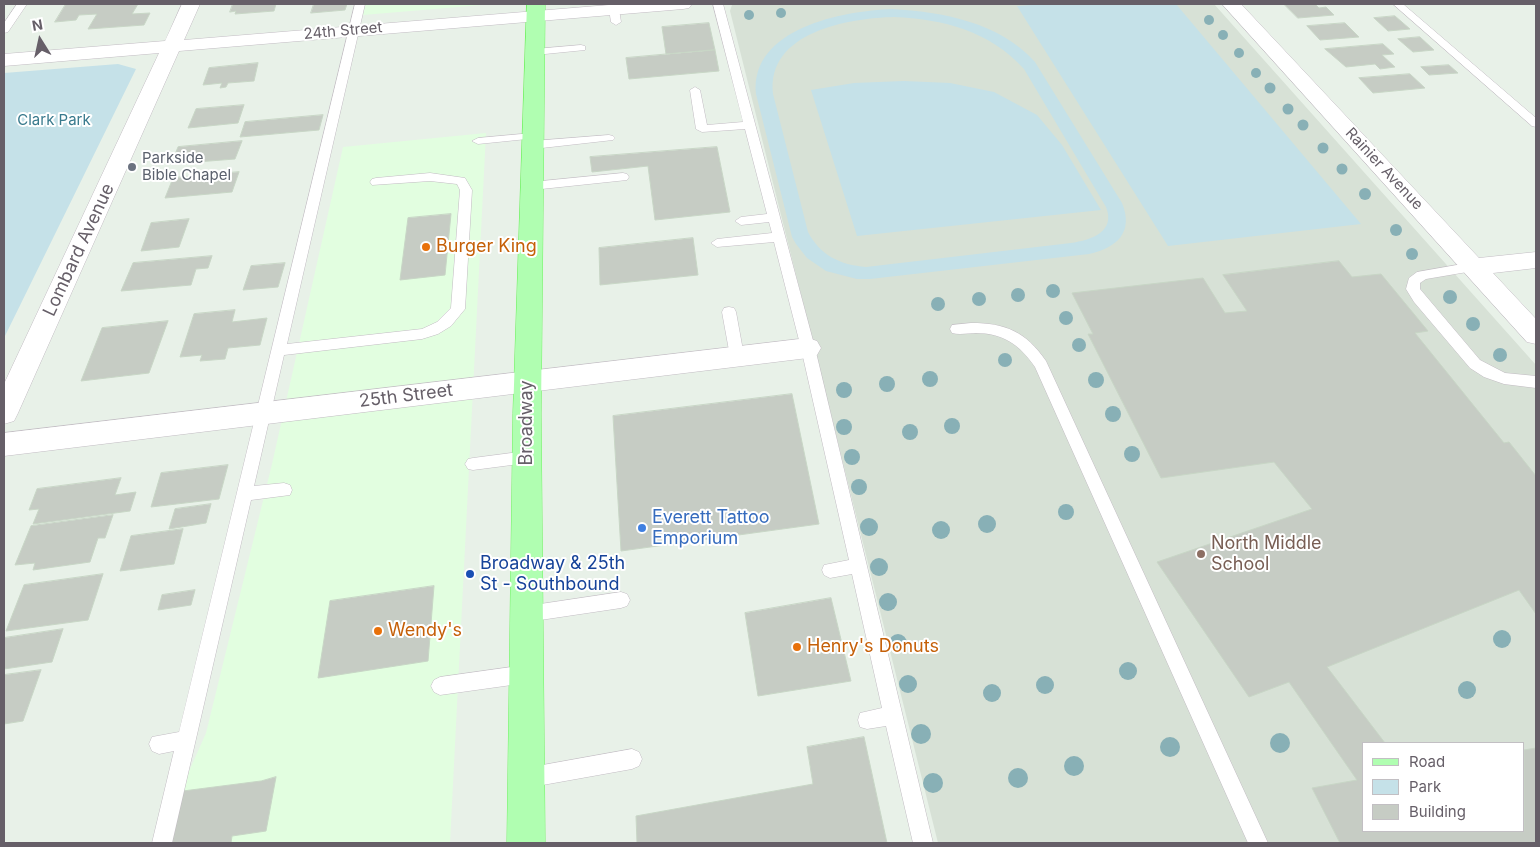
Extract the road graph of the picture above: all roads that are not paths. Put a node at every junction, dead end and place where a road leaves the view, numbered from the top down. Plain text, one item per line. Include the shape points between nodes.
1 (22, 4) edge
2 (192, 4) edge
3 (360, 4) edge
4 (683, 4) edge
5 (718, 4) edge
6 (1231, 4) edge
7 (1398, 4) edge
8 (536, 10) edge
9 (4, 30) edge
10 (353, 31) junction
11 (172, 46) junction
12 (581, 48) dead end
13 (535, 52) junction
14 (4, 60) edge
15 (695, 90) dead end
16 (1536, 124) edge
17 (750, 125) junction
18 (609, 138) dead end
19 (478, 141) dead end
20 (533, 141) junction
21 (623, 178) dead end
22 (376, 182) dead end
23 (532, 186) junction
24 (774, 217) junction
25 (741, 220) dead end
26 (779, 237) junction
27 (717, 244) dead end
28 (1536, 260) edge
29 (1474, 267) junction
30 (729, 312) dead end
31 (956, 330) dead end
32 (1536, 335) edge
33 (808, 348) junction
34 (280, 350) junction
35 (737, 356) junction
36 (527, 382) junction
37 (1536, 382) edge
38 (4, 413) edge
39 (264, 414) junction
40 (4, 445) edge
41 (527, 457) junction
42 (473, 464) dead end
43 (284, 490) dead end
44 (245, 494) junction
45 (858, 566) junction
46 (830, 570) dead end
47 (621, 600) dead end
48 (527, 614) junction
49 (526, 674) junction
50 (440, 686) dead end
51 (894, 716) junction
52 (867, 720) dead end
53 (187, 740) junction
54 (158, 744) dead end
55 (632, 759) dead end
56 (526, 778) junction
57 (160, 843) edge
58 (526, 843) edge
59 (923, 843) edge
60 (1258, 843) edge

1 - 9 lane
2 - 11 street, Lombard Avenue
3 - 10 lane
4 - 8 street, 24th Street via 615,15
5 - 17 lane
6 - 29 street, Rainier Avenue
7 - 16 lane
8 - 10 street, 24th Street
8 - 13 main road, Broadway
10 - 11 street, 24th Street
10 - 34 lane
11 - 14 street, 24th Street
11 - 38 street, Lombard Avenue
12 - 13 lane
13 - 20 main road, Broadway
15 - 17 lane via 702,129
17 - 24 lane
18 - 20 lane
19 - 20 lane
20 - 23 main road, Broadway
21 - 23 lane
22 - 34 lane via 432,177 461,181 466,190 458,309 448,322 422,334
23 - 36 main road, Broadway
24 - 25 lane
24 - 26 lane
26 - 27 lane
26 - 33 lane
28 - 29 street
29 - 32 street, Rainier Avenue
29 - 37 lane via 1422,275 1414,281 1413,289 1475,364 1504,380
30 - 35 lane
31 - 60 lane via 990,328 1010,334 1033,352 1041,365
33 - 35 street, 25th Street
33 - 45 lane
34 - 39 lane
35 - 36 street, 25th Street
36 - 39 street, 25th Street
36 - 41 main road, Broadway
39 - 40 street, 25th Street
39 - 44 lane
41 - 42 lane
41 - 48 main road, Broadway
43 - 44 lane
44 - 53 lane
45 - 46 lane
45 - 51 lane
47 - 48 lane
48 - 49 main road, Broadway
49 - 50 lane
49 - 56 main road, Broadway
51 - 52 lane
51 - 59 lane
53 - 54 lane
53 - 57 lane
55 - 56 lane
56 - 58 main road, Broadway

